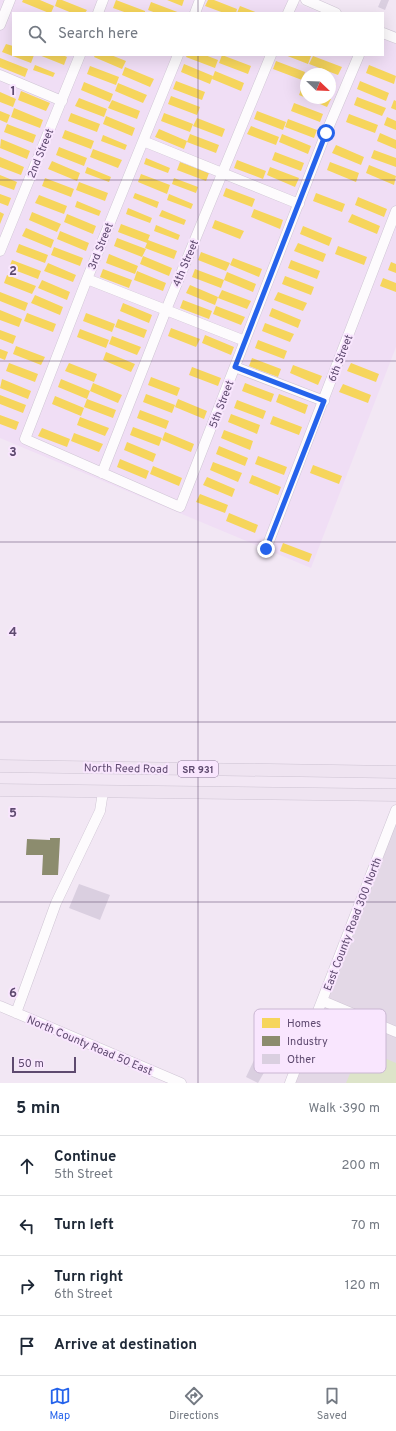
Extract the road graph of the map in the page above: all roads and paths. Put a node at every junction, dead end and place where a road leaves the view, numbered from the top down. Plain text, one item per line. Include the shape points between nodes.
1 (10, 0) edge
2 (103, 0) edge
3 (200, 0) edge
4 (294, 0) edge
5 (306, 0) edge
6 (98, 12) edge
7 (195, 12) edge
8 (288, 12) edge
9 (334, 12) edge
10 (0, 25) edge
11 (384, 33) edge
12 (396, 38) edge
13 (80, 56) edge
14 (178, 56) edge
15 (271, 56) edge
16 (360, 56) edge
17 (0, 75) edge
18 (62, 100) junction
19 (143, 141) junction
20 (223, 174) junction
21 (299, 204) junction
22 (396, 211) edge
23 (2, 239) edge
24 (0, 252) edge
25 (87, 279) junction
26 (166, 310) junction
27 (245, 342) junction
28 (235, 367) junction
29 (324, 401) junction
30 (102, 473) junction
31 (266, 549) dead end
32 (0, 766) edge
33 (396, 772) edge
34 (0, 790) edge
35 (103, 792) junction
36 (396, 796) edge
37 (396, 810) edge
38 (323, 1001) junction
39 (0, 1006) edge
40 (320, 1009) edge
41 (342, 1009) edge
42 (16, 1014) junction
43 (386, 1028) edge
44 (396, 1032) edge
45 (294, 1073) edge
46 (181, 1083) edge
47 (290, 1083) edge

1 - 10 street
2 - 6 street
3 - 7 street
4 - 8 street
5 - 9 street
11 - 12 street
13 - 18 street, 2nd Street
14 - 19 street, 3rd Street
15 - 20 street, 4th Street
16 - 21 street, 5th Street
17 - 18 street
18 - 23 street, 2nd Street
19 - 20 street
19 - 25 street, 3rd Street
20 - 21 street
20 - 26 street, 4th Street
21 - 27 street, 5th Street
22 - 29 street, 6th Street
23 - 24 street, 2nd Street
25 - 26 street
25 - 30 street, 3rd Street via 25,439
26 - 27 street
26 - 30 street, 4th Street
27 - 28 street, 5th Street
28 - 29 street
28 - 30 street, 5th Street via 180,507
29 - 31 street, 6th Street
32 - 33 main road, North Reed Road / SR 931
34 - 35 main road, SR 931
35 - 36 main road, SR 931
35 - 42 street via 100,811 56,903
37 - 38 street, East County Road 300 North
38 - 40 street, East County Road 300 North
38 - 41 street
39 - 42 street, North County Road 50 East
42 - 46 street, North County Road 50 East
43 - 44 street
45 - 47 street, East County Road 300 North

